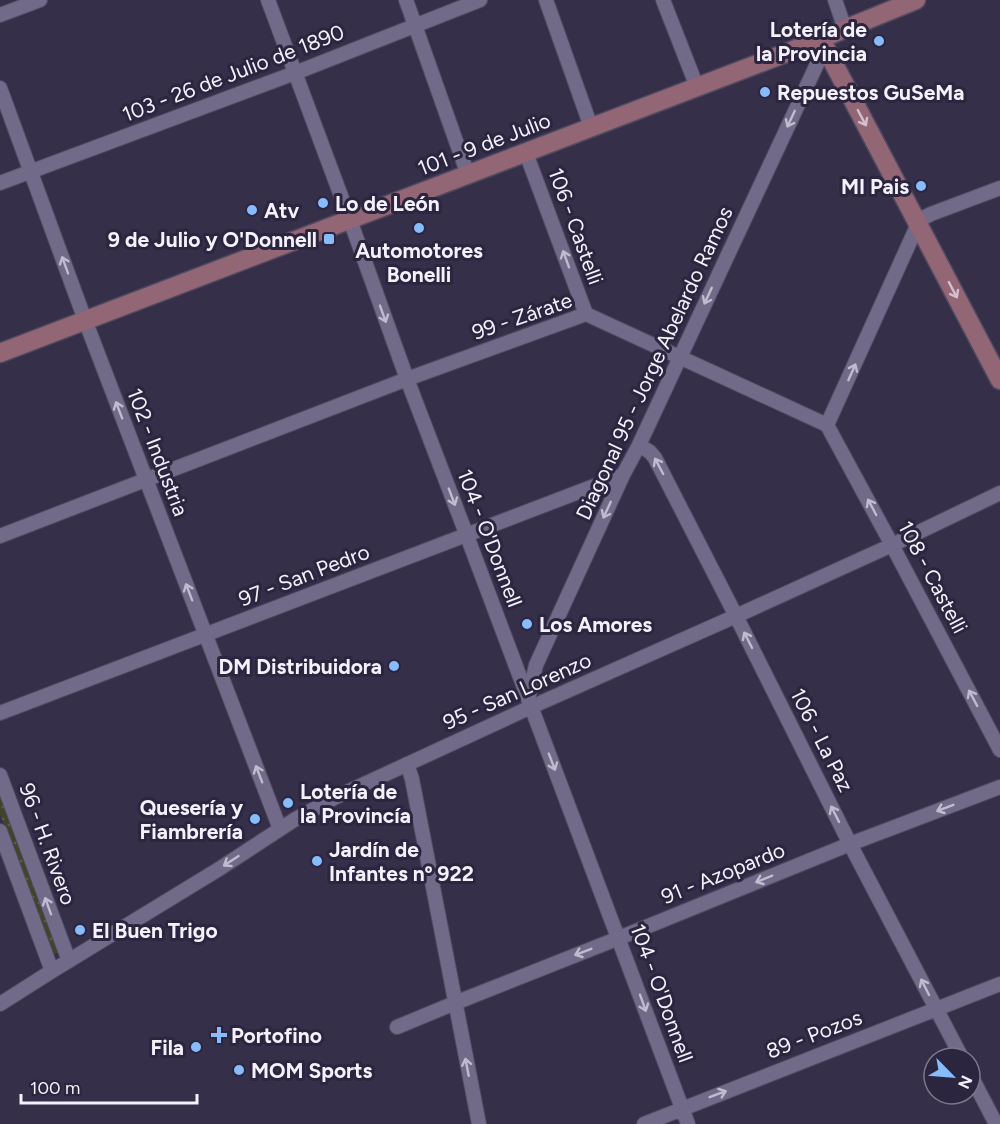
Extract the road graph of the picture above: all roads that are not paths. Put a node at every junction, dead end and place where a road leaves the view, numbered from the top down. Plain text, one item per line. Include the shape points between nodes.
1 (40, 0) edge
2 (268, 0) edge
3 (406, 0) edge
4 (480, 0) edge
5 (546, 0) edge
6 (663, 0) edge
7 (835, 0) edge
8 (916, 0) edge
9 (0, 15) edge
10 (415, 25) junction
11 (845, 29) junction
12 (823, 43) junction
13 (295, 73) junction
14 (697, 87) junction
15 (0, 88) edge
16 (591, 127) junction
17 (526, 153) junction
18 (30, 172) junction
19 (468, 175) junction
20 (0, 183) edge
21 (1000, 188) edge
22 (350, 220) junction
23 (918, 224) junction
24 (586, 314) junction
25 (85, 320) junction
26 (0, 353) edge
27 (680, 356) junction
28 (406, 379) junction
29 (1000, 380) edge
30 (828, 425) junction
31 (639, 444) junction
32 (623, 475) junction
33 (147, 480) junction
34 (1000, 493) edge
35 (0, 536) edge
36 (467, 536) junction
37 (892, 545) junction
38 (736, 616) junction
39 (206, 636) junction
40 (529, 703) junction
41 (0, 713) edge
42 (1000, 750) edge
43 (406, 764) junction
44 (0, 775) edge
45 (1000, 787) edge
46 (280, 829) junction
47 (0, 831) edge
48 (850, 844) junction
49 (619, 938) junction
50 (69, 960) junction
51 (52, 971) junction
52 (1000, 984) edge
53 (455, 1003) junction
54 (0, 1004) edge
55 (936, 1009) junction
56 (397, 1028) dead end
57 (956, 1046) edge
58 (982, 1097) edge
59 (682, 1108) junction
60 (479, 1124) edge
61 (644, 1124) edge
62 (688, 1124) edge
63 (996, 1124) edge

1 - 9 street
2 - 13 street, 104 - O'Donnell
3 - 10 street
4 - 10 street, 103 - 26 de Julio de 1890
5 - 16 street
6 - 14 street
7 - 11 street
8 - 11 street, 101 - 9 de Julio
10 - 13 street, 103 - 26 de Julio de 1890
10 - 19 street
11 - 12 street, 101 - 9 de Julio
12 - 14 street, 101 - 9 de Julio
12 -> 23 street
12 -> 27 street, Diagonal 95 - Jorge Abelardo Ramos
13 - 18 street, 103 - 26 de Julio de 1890
13 - 22 street, 104 - O'Donnell
14 - 16 street, 101 - 9 de Julio
15 - 18 street, 102 - Industria
16 - 17 street, 101 - 9 de Julio
17 - 19 street, 101 - 9 de Julio
24 -> 17 street, 106 - Castelli
18 - 20 street, 103 - 26 de Julio de 1890
25 -> 18 street, 102 - Industria
19 - 22 street, 101 - 9 de Julio
21 - 23 street via 931,214
22 - 25 street, 101 - 9 de Julio
22 -> 28 street, 104 - O'Donnell
23 -> 29 street
30 -> 23 street
24 - 27 street, 99 - Zárate
24 - 28 street, 99 - Zárate
25 - 26 street, 101 - 9 de Julio
33 -> 25 street, 102 - Industria
27 - 30 street, 99 - Zárate
27 - 31 street, Diagonal 95 - Jorge Abelardo Ramos
28 - 33 street, 99 - Zárate
28 -> 36 street, 104 - O'Donnell
37 -> 30 street, 108 - Castelli
31 - 32 street, Diagonal 95 - Jorge Abelardo Ramos
38 -> 31 street, 106 - La Paz via 655,458
32 - 36 street, 97 - San Pedro
32 -> 40 street, Diagonal 95 - Jorge Abelardo Ramos via 536,665
33 - 35 street, 99 - Zárate
39 -> 33 street, 102 - Industria
34 - 37 street, 95 - San Lorenzo
36 - 39 street, 97 - San Pedro
36 - 40 street, 104 - O'Donnell
37 - 38 street, 95 - San Lorenzo
42 -> 37 street, 108 - Castelli
38 - 40 street, 95 - San Lorenzo
48 -> 38 street, 106 - La Paz
39 - 41 street, 97 - San Pedro
46 -> 39 street, 102 - Industria
40 - 43 street, 95 - San Lorenzo
40 -> 49 street, 104 - O'Donnell
43 - 46 street, 95 - San Lorenzo via 333,798
43 - 53 street
50 -> 44 street, 96 - H. Rivero
45 -> 48 street, 91 - Azopardo
46 -> 50 street, 95 - San Lorenzo
47 - 51 street, 96 - H. Rivero
48 -> 49 street, 91 - Azopardo
55 -> 48 street, 106 - La Paz
49 -> 53 street, 91 - Azopardo
49 -> 59 street, 104 - O'Donnell
50 - 51 street, 95 - San Lorenzo
51 - 54 street, 95 - San Lorenzo
52 - 55 street, 89 - Pozos
53 - 56 street, 91 - Azopardo
60 -> 53 street
55 - 57 street, 106 - La Paz
59 -> 55 street, 89 - Pozos
58 - 63 street
59 - 61 street, 89 - Pozos
59 - 62 street, 104 - O'Donnell

